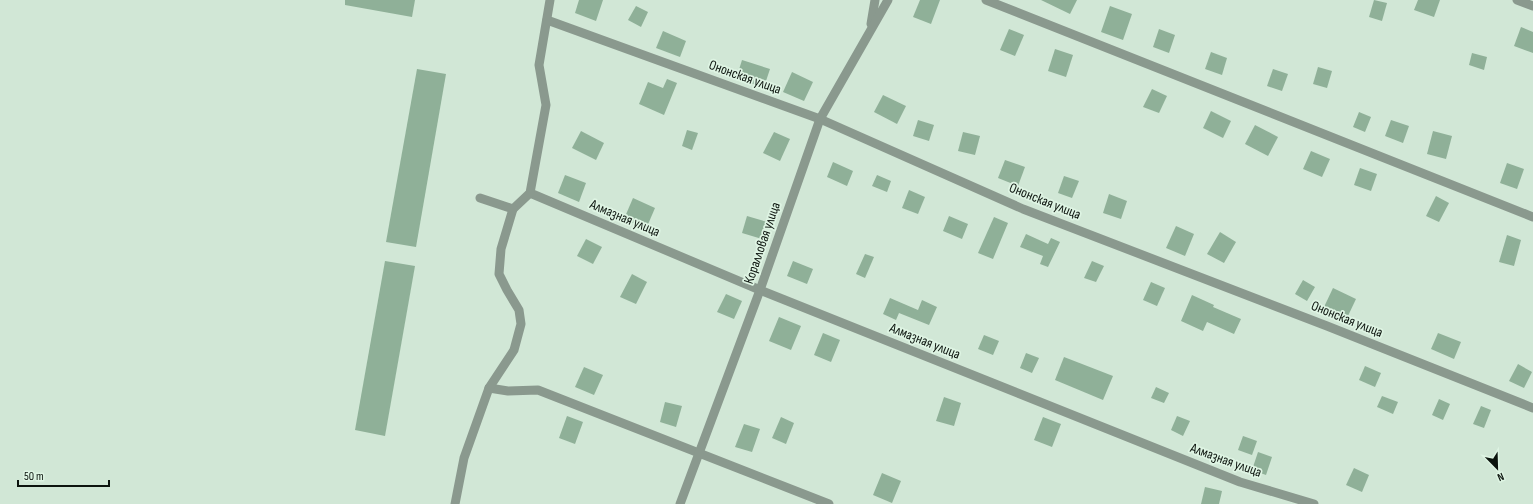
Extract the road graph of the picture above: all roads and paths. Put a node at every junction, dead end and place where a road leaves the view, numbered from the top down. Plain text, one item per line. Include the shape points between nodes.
1 (550, 0) edge
2 (875, 0) edge
3 (888, 0) edge
4 (986, 0) edge
5 (1517, 0) edge
6 (1533, 6) edge
7 (547, 20) junction
8 (870, 30) junction
9 (820, 119) junction
10 (530, 193) junction
11 (480, 198) dead end
12 (514, 209) junction
13 (1533, 217) edge
14 (760, 290) junction
15 (489, 388) junction
16 (1533, 408) edge
17 (699, 453) junction
18 (455, 504) edge
19 (680, 504) edge
20 (829, 504) edge
21 (1314, 504) edge

1 - 7 street
2 - 8 street
3 - 8 street, Коралловая улица
4 - 13 street
5 - 6 street
7 - 9 street, Ононская улица
7 - 10 street via 539,65 546,105
8 - 9 street, Коралловая улица
9 - 14 street, Коралловая улица
9 - 16 street, Ононская улица via 1023,209
10 - 12 street
10 - 14 street, Алмазная улица
11 - 12 street
12 - 15 street via 501,249 499,274 519,310 521,324 514,350
14 - 17 street, Коралловая улица
14 - 21 street, Алмазная улица via 1240,482
15 - 17 street via 508,391 538,390
15 - 18 street via 464,458
17 - 19 street, Коралловая улица
17 - 20 street

